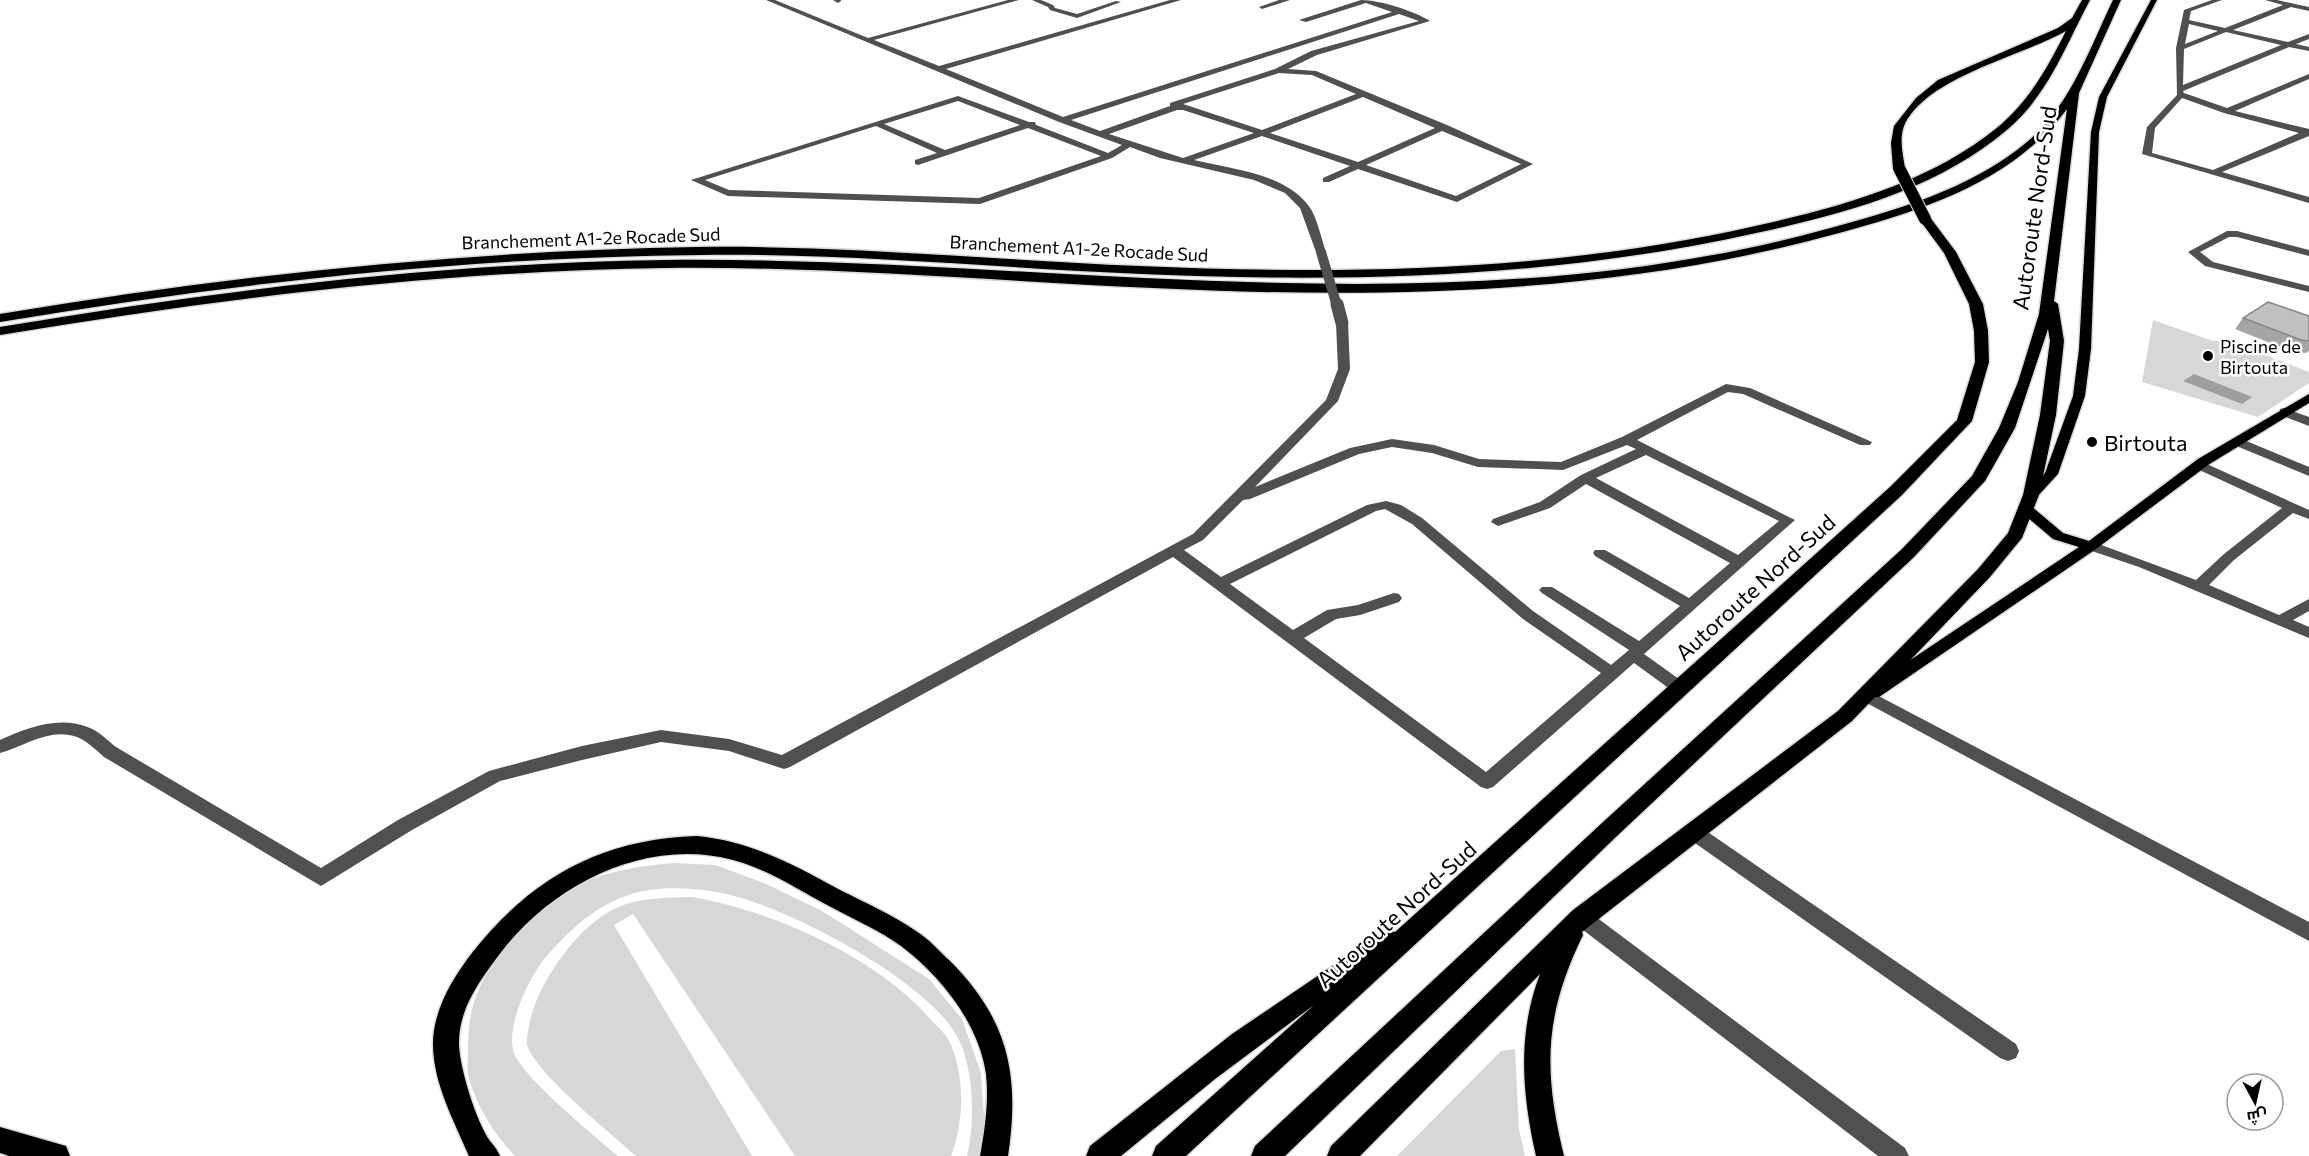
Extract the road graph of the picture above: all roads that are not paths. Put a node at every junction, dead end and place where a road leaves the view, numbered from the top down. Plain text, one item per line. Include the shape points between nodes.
1 (768, 0) edge
2 (1016, 0) edge
3 (1035, 0) edge
4 (1178, 0) edge
5 (1287, 0) edge
6 (1365, 0) edge
7 (2086, 0) edge
8 (2117, 0) edge
9 (2154, 0) edge
10 (2219, 0) edge
11 (2268, 0) edge
12 (1118, 2) dead end
13 (2290, 5) junction
14 (1262, 8) dead end
15 (2309, 9) edge
16 (1402, 11) junction
17 (1303, 20) dead end
18 (2074, 20) junction
19 (2186, 21) junction
20 (2227, 30) junction
21 (2309, 36) edge
22 (867, 40) junction
23 (2288, 44) junction
24 (2180, 48) junction
25 (2309, 49) edge
26 (938, 69) junction
27 (1278, 71) junction
28 (2309, 76) edge
29 (2180, 92) junction
30 (2074, 93) junction
31 (1363, 94) junction
32 (2227, 111) junction
33 (1065, 120) junction
34 (875, 123) junction
35 (1028, 124) junction
36 (1444, 128) junction
37 (2309, 132) edge
38 (1096, 133) junction
39 (1263, 133) junction
40 (1129, 144) junction
41 (1216, 151) junction
42 (945, 153) junction
43 (1108, 156) junction
44 (1162, 156) junction
45 (1182, 161) junction
46 (918, 162) dead end
47 (1356, 167) junction
48 (2213, 173) junction
49 (1326, 180) dead end
50 (2307, 198) edge
51 (2309, 253) edge
52 (2309, 289) edge
53 (2049, 294) junction
54 (0, 318) edge
55 (0, 331) edge
56 (2309, 398) edge
57 (2284, 412) junction
58 (2309, 422) edge
59 (1627, 440) junction
60 (1864, 442) dead end
61 (2239, 442) junction
62 (1645, 450) junction
63 (2200, 465) junction
64 (2309, 472) edge
65 (1586, 478) junction
66 (1237, 499) junction
67 (2029, 502) junction
68 (2292, 507) junction
69 (2309, 515) edge
70 (1498, 522) dead end
71 (2091, 546) junction
72 (1174, 550) junction
73 (1600, 553) dead end
74 (1740, 562) junction
75 (1219, 584) junction
76 (2199, 587) junction
77 (1547, 590) dead end
78 (1394, 598) dead end
79 (2309, 604) edge
80 (1690, 605) junction
81 (2280, 621) junction
82 (2309, 633) edge
83 (1292, 638) junction
84 (1636, 652) junction
85 (1612, 673) junction
86 (1680, 688) junction
87 (1869, 697) junction
88 (1845, 716) junction
89 (0, 747) edge
90 (1692, 831) junction
91 (1432, 913) junction
92 (1581, 917) junction
93 (2309, 932) edge
94 (2008, 1052) dead end
95 (0, 1140) edge
96 (56, 1156) edge
97 (486, 1156) edge
98 (994, 1156) edge
99 (1100, 1156) edge
100 (1166, 1156) edge
101 (1265, 1156) edge
102 (1341, 1156) edge
103 (1550, 1156) edge
104 (1897, 1156) edge

1 - 22 street
2 - 22 street
3 - 12 street via 1077,16
4 - 26 street
5 - 14 street
6 - 16 street
6 - 17 street
7 - 18 highway, Autoroute Nord-Sud
8 - 30 highway, Autoroute Nord-Sud
9 - 67 main road via 2103,97 2095,132 2086,337 2079,396 2051,474
10 - 19 street via 2188,10
11 - 13 street
13 - 15 street
13 - 20 street
16 - 27 street via 1426,21 1314,53
16 - 33 street
18 - 54 highway, Branchement A1-2e Rocade Sud via 2055,63 2018,115 1958,160 1878,196 1828,212 1720,238 1634,252 1492,267 1350,274 1168,271 776,251 551,255 311,274
18 - 86 highway, Autoroute Nord-Sud, bridge via 2029,46 1941,82 1908,112 1899,126 1899,168 1977,304 1982,362 1964,421 1896,491
19 - 20 street
19 - 24 street
20 - 23 street
20 - 24 street
21 - 23 street
22 - 26 street
23 - 25 street
23 - 29 street
24 - 29 street
26 - 33 street
27 - 31 street via 1313,73
27 - 38 street
28 - 32 street
29 - 32 street
29 - 48 street via 2151,127 2147,154
30 - 53 highway, Autoroute Nord-Sud
30 - 55 highway, Branchement A1-2e Rocade Sud via 2029,147 1958,187 1907,208 1786,244 1721,258 1603,274 1470,286 1310,289 1178,286 819,266 566,267 298,289
31 - 36 street
31 - 39 street
32 - 37 street
33 - 35 street
33 - 38 street
34 - 35 street via 958,98
34 - 42 street
34 - 43 street via 696,180 728,193 980,201
35 - 42 street
35 - 43 street
36 - 47 street
36 - 47 street via 1528,164 1457,199
37 - 48 street
38 - 39 street via 1181,106
38 - 40 street
39 - 41 street
39 - 47 street
40 - 43 street
40 - 44 street
41 - 44 street
41 - 45 street
42 - 46 street
44 - 45 street
45 - 66 street, bridge via 1257,178 1288,191 1305,207 1342,323 1344,369 1332,401
47 - 49 street
48 - 50 street
51 - 52 street via 2237,234 2227,234 2193,252 2209,264
53 - 67 highway via 2057,341 2048,415
53 - 101 highway, Autoroute Nord-Sud via 2025,382 2007,428 1979,478 1908,553 1610,828
56 - 57 main road
57 - 58 street
57 - 61 main road
59 - 60 street via 1715,392 1734,387
59 - 62 street
59 - 66 street via 1563,466 1478,463 1434,449 1392,442 1355,451
61 - 63 main road
61 - 64 street
62 - 65 street
62 - 74 street via 1788,520
63 - 68 street
63 - 71 main road
65 - 70 street via 1545,505
65 - 74 street
66 - 72 street via 1198,537
67 - 71 main road via 2058,536
67 - 88 highway via 2016,534 1984,573
68 - 69 street
68 - 76 street via 2229,557
71 - 76 street
71 - 87 main road
72 - 75 street
72 - 89 street via 784,762 729,745 661,736 582,753 495,776 405,825 321,878 110,752 84,732 58,728 29,734
73 - 80 street
74 - 80 street
75 - 83 street
75 - 85 street via 1372,508 1386,505 1417,521 1528,615
76 - 81 street
77 - 84 street
78 - 83 street via 1360,610 1332,614
79 - 81 street
80 - 84 street
81 - 82 street
83 - 85 street via 1487,782
84 - 85 street
84 - 86 street
86 - 91 highway, Autoroute Nord-Sud
87 - 88 main road
87 - 93 street
88 - 90 highway
90 - 92 highway
90 - 94 street
91 - 99 highway via 1331,977 1235,1045
91 - 100 highway, Autoroute Nord-Sud
92 - 102 highway
92 - 103 highway via 1564,946 1537,1023 1539,1114
92 - 104 street
95 - 96 highway
97 - 98 highway via 451,1080 447,1027 464,985 499,934 552,886 614,858 648,849 697,845 738,852 797,876 909,939 962,987 980,1013 994,1046 1002,1097

